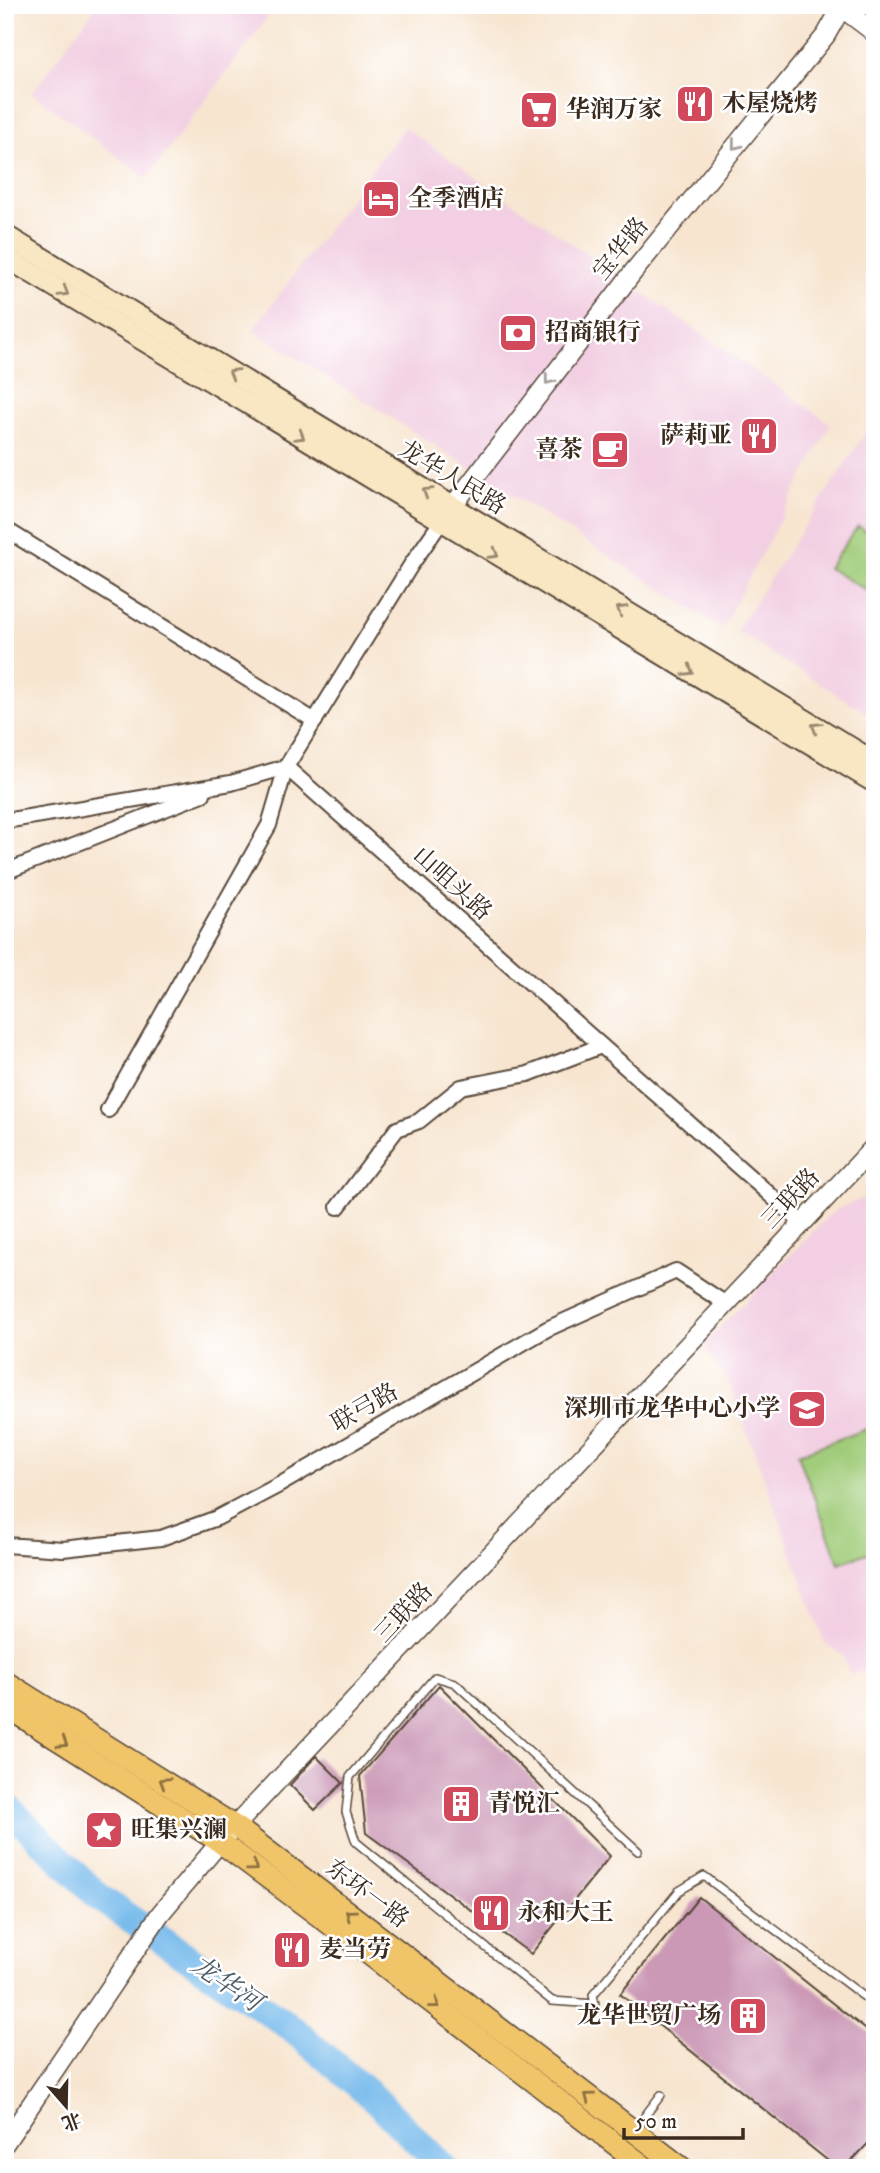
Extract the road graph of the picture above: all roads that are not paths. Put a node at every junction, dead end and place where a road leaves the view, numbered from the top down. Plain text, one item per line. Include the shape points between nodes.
1 (841, 6) edge
2 (875, 33) edge
3 (5, 235) edge
4 (5, 257) edge
5 (447, 515) junction
6 (5, 529) edge
7 (315, 721) junction
8 (875, 762) edge
9 (286, 767) junction
10 (231, 783) junction
11 (875, 783) edge
12 (5, 821) edge
13 (5, 872) edge
14 (601, 1046) junction
15 (108, 1110) dead end
16 (875, 1146) edge
17 (338, 1207) dead end
18 (802, 1223) junction
19 (726, 1304) junction
20 (5, 1545) edge
21 (5, 1682) edge
22 (5, 1706) edge
23 (236, 1827) junction
24 (220, 1842) junction
25 (638, 1851) dead end
26 (875, 2005) edge
27 (661, 2095) dead end
28 (634, 2131) junction
29 (5, 2143) edge
30 (646, 2168) edge
31 (682, 2168) edge

1 - 2 street
1 -> 5 street, 宝华路 via 826,35 625,282
5 -> 3 main road, 龙华人民路
4 -> 5 main road, 龙华人民路
5 - 7 street
8 -> 5 main road, 龙华人民路
5 -> 11 main road, 龙华人民路
6 - 7 street
7 - 9 street
9 - 10 street
9 - 14 street, 山咀头路
9 - 15 street via 269,825
10 - 12 street
10 - 13 street
14 - 17 street via 528,1074 461,1087 419,1121 397,1129
14 - 18 street, 山咀头路
16 - 18 street, 三联路
18 - 19 street, 三联路
19 - 20 street, 联弓路 via 676,1270 547,1329 217,1518 161,1538 63,1549
19 - 23 street, 三联路
23 -> 21 main road, 东环一路
22 -> 24 main road, 东环一路
23 - 24 street, 三联路
28 -> 23 main road, 东环一路
24 - 29 street, 三联路 via 160,1913
24 -> 30 main road, 东环一路
25 - 26 lane via 455,1683 435,1677 350,1777 346,1812 356,1842 552,2001 596,2004 593,1995 679,1891 704,1876
27 - 28 lane
28 - 31 main road, 东环一路

